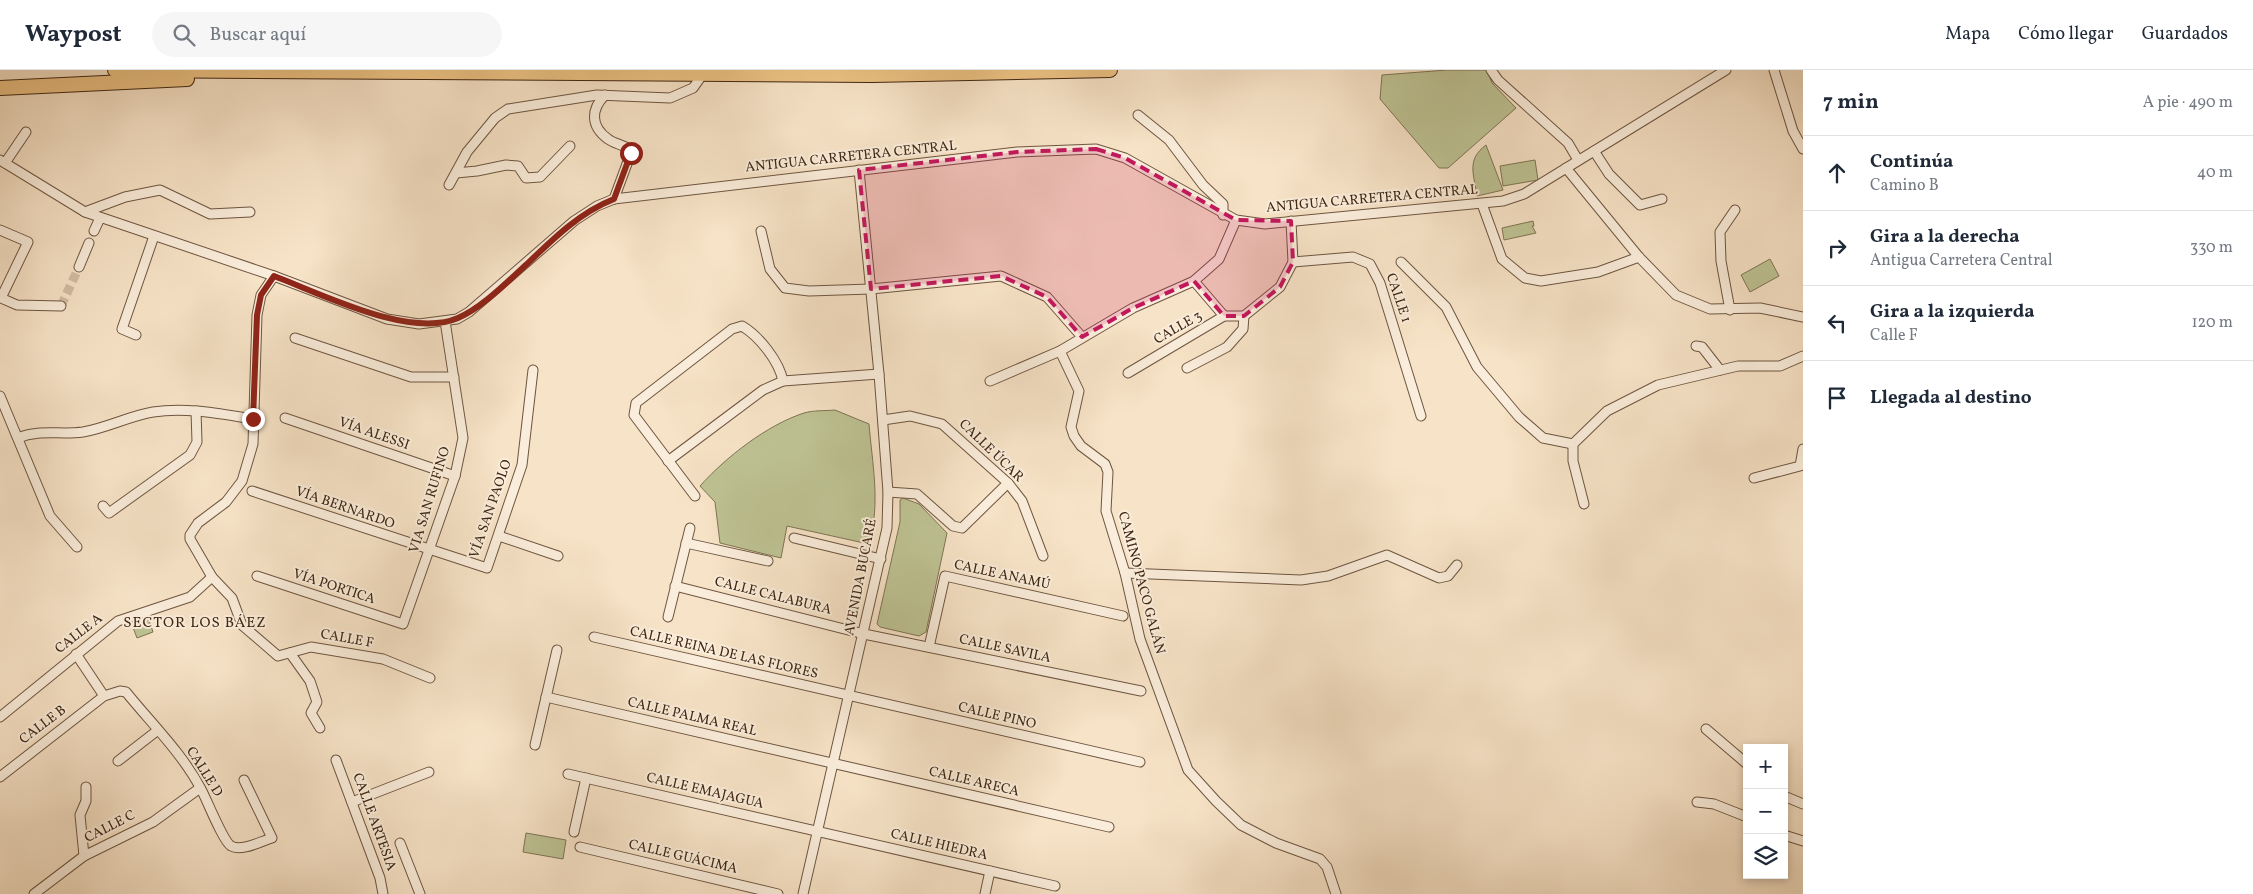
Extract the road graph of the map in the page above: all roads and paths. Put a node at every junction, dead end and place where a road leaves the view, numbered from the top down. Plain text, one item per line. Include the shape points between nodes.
1 (115, 70) edge
2 (1110, 70) edge
3 (1491, 70) edge
4 (1726, 70) edge
5 (1774, 70) edge
6 (249, 72) junction
7 (769, 72) edge
8 (703, 74) junction
9 (0, 88) edge
10 (605, 95) junction
11 (1138, 116) dead end
12 (26, 132) dead end
13 (570, 146) dead end
14 (1803, 149) edge
15 (1594, 151) junction
16 (1578, 160) junction
17 (3, 161) edge
18 (1566, 168) junction
19 (859, 170) junction
20 (456, 173) junction
21 (449, 186) dead end
22 (614, 199) junction
23 (1662, 199) dead end
24 (1482, 204) junction
25 (1735, 210) dead end
26 (85, 212) junction
27 (250, 212) dead end
28 (1223, 215) junction
29 (100, 218) junction
30 (1236, 220) junction
31 (1290, 221) junction
32 (0, 230) edge
33 (94, 231) dead end
34 (761, 232) dead end
35 (154, 236) junction
36 (89, 243) dead end
37 (1639, 257) junction
38 (1293, 262) junction
39 (1401, 262) dead end
40 (79, 267) tunnel mouth
41 (274, 276) junction
42 (1194, 281) junction
43 (871, 289) junction
44 (61, 306) dead end
45 (1730, 310) junction
46 (1224, 316) junction
47 (1244, 316) junction
48 (1803, 317) edge
49 (445, 321) junction
50 (136, 335) dead end
51 (1082, 337) junction
52 (295, 338) dead end
53 (1696, 346) dead end
54 (1060, 351) junction
55 (1803, 356) edge
56 (1187, 368) dead end
57 (533, 370) dead end
58 (1720, 370) junction
59 (1128, 372) dead end
60 (879, 374) junction
61 (454, 377) junction
62 (783, 381) junction
63 (990, 381) dead end
64 (0, 396) edge
65 (196, 411) junction
66 (1421, 416) dead end
67 (285, 418) dead end
68 (253, 419) junction
69 (883, 420) junction
70 (18, 438) junction
71 (1574, 444) junction
72 (1803, 449) edge
73 (668, 460) junction
74 (455, 476) junction
75 (1754, 478) dead end
76 (1008, 482) junction
77 (252, 491) dead end
78 (888, 492) junction
79 (695, 496) dead end
80 (1584, 504) dead end
81 (103, 506) dead end
82 (690, 528) dead end
83 (499, 536) junction
84 (794, 538) dead end
85 (686, 543) junction
86 (77, 547) dead end
87 (430, 551) junction
88 (558, 556) dead end
89 (1043, 556) dead end
90 (881, 559) junction
91 (768, 561) dead end
92 (1457, 566) dead end
93 (1125, 574) junction
94 (257, 576) dead end
95 (212, 578) junction
96 (675, 586) junction
97 (1123, 616) dead end
98 (668, 617) dead end
99 (403, 624) joint
100 (864, 634) junction
101 (594, 637) dead end
102 (929, 647) junction
103 (556, 650) dead end
104 (290, 653) junction
105 (76, 654) junction
106 (430, 678) dead end
107 (1140, 691) dead end
108 (104, 696) junction
109 (848, 696) junction
110 (546, 697) junction
111 (0, 717) edge
112 (320, 728) dead end
113 (1706, 728) dead end
114 (158, 730) junction
115 (535, 745) dead end
116 (118, 760) dead end
117 (336, 760) dead end
118 (1743, 760) edge
119 (1140, 762) dead end
120 (833, 764) junction
121 (429, 772) dead end
122 (568, 774) dead end
123 (0, 777) edge
124 (586, 778) junction
125 (244, 780) dead end
126 (86, 786) dead end
127 (200, 788) junction
128 (1788, 798) edge
129 (352, 802) junction
130 (1696, 802) dead end
131 (1803, 804) edge
132 (1743, 815) edge
133 (1109, 827) dead end
134 (817, 831) junction
135 (574, 832) dead end
136 (1788, 836) edge
137 (1803, 841) edge
138 (400, 843) dead end
139 (580, 847) dead end
140 (84, 856) junction
141 (990, 871) junction
142 (1055, 886) dead end
143 (34, 894) edge
144 (383, 894) edge
145 (420, 894) edge
146 (778, 894) edge
147 (803, 894) edge
148 (985, 894) edge
149 (1336, 894) edge

1 - 6 highway
2 - 7 highway via 882,75
3 - 16 street via 1568,143
4 - 15 street, ANTIGUA CARRETERA CENTRAL
5 - 14 street via 1793,131
6 - 8 highway
6 - 9 highway via 221,77
7 - 8 highway
8 - 10 street via 693,88 670,98
10 - 20 street via 508,109 495,118
10 - 22 street via 596,104 594,118 609,140 631,153
11 - 28 street via 1169,140 1203,185 1223,204
12 - 17 street
13 - 20 street via 540,177 526,178 518,166 506,165
15 - 16 street, ANTIGUA CARRETERA CENTRAL
15 - 23 street via 1609,174 1640,205
16 - 18 street, ANTIGUA CARRETERA CENTRAL
17 - 26 street, ANTIGUA CARRETERA CENTRAL
18 - 24 street, ANTIGUA CARRETERA CENTRAL via 1524,194
18 - 37 street
19 - 22 street, ANTIGUA CARRETERA CENTRAL
19 - 28 street, ANTIGUA CARRETERA CENTRAL via 1017,152 1096,149 1125,158
19 - 43 street, AVENIDA BUCARÉ
20 - 21 street
22 - 49 street, ANTIGUA CARRETERA CENTRAL via 574,221 469,312
24 - 31 street, ANTIGUA CARRETERA CENTRAL
24 - 37 street via 1502,259 1525,278 1541,281 1598,272
25 - 45 street via 1720,232 1721,261
26 - 27 street via 125,197 160,190 210,214
26 - 29 street, ANTIGUA CARRETERA CENTRAL
28 - 30 street, ANTIGUA CARRETERA CENTRAL
29 - 33 street
29 - 35 street, ANTIGUA CARRETERA CENTRAL
30 - 31 street, ANTIGUA CARRETERA CENTRAL via 1265,224
30 - 42 street via 1219,259
31 - 38 street
32 - 44 street via 28,242 1,298 18,305
34 - 43 street via 770,269 785,288 809,291
35 - 41 street, ANTIGUA CARRETERA CENTRAL
35 - 50 street via 122,330
36 - 40 street
37 - 45 street via 1676,296 1710,309
38 - 47 street via 1280,288
38 - 66 street, CALLE 1 via 1353,257 1370,264 1380,283
39 - 71 street via 1446,307 1477,367 1518,418 1543,438
41 - 49 street, ANTIGUA CARRETERA CENTRAL via 387,319 419,324
41 - 68 street, CALLE F via 261,295 257,315
42 - 46 street
42 - 51 street via 1132,308
43 - 51 street via 1001,276 1047,297
43 - 60 street, AVENIDA BUCARÉ
45 - 48 street via 1760,308
46 - 47 street, CALLE 3
46 - 59 street, CALLE 3
47 - 56 street via 1243,329 1227,347
49 - 61 street, VIA SAN RUFINO
51 - 54 street
52 - 61 street via 411,377
53 - 58 street via 1702,347
54 - 63 street
54 - 93 street, CAMINO PACO GALÁN via 1079,391 1071,428 1074,436 1105,464 1108,472 1106,511
55 - 58 street via 1780,366 1738,366
57 - 83 street, VÍA SAN PAOLO via 522,465
58 - 71 street via 1658,385 1607,411
60 - 62 street
60 - 69 street, AVENIDA BUCARÉ
61 - 74 street, VIA SAN RUFINO via 463,438
62 - 73 street via 763,390
62 - 73 street via 781,371 752,332 742,326 732,329 636,403 634,415
64 - 70 street
65 - 68 street
65 - 70 street via 152,412 82,432 41,432
65 - 81 street via 197,442 190,455 109,513
67 - 74 street, VÍA ALESSI
68 - 95 street, CALLE F via 253,444 242,481 226,502 198,523 190,535
69 - 76 street, CALLE ÚCAR via 910,416 942,424
69 - 78 street, AVENIDA BUCARÉ
70 - 86 street via 50,516
71 - 80 street via 1573,461
72 - 75 street via 1800,466
73 - 79 street
74 - 87 street, VIA SAN RUFINO
76 - 78 street via 962,528 953,526 917,494
76 - 89 street, CALLE ÚCAR via 1022,502
77 - 87 street, VÍA BERNARDO
78 - 90 street, AVENIDA BUCARÉ
82 - 85 street
83 - 87 street, VÍA SAN PAOLO via 487,568
83 - 88 street
84 - 90 street
85 - 91 street
85 - 96 street
87 - 99 street, VIA SAN RUFINO
90 - 100 street, AVENIDA BUCARÉ
92 - 93 street via 1448,576 1438,578 1386,555 1328,576 1301,580
93 - 149 street, CAMINO PACO GALÁN via 1140,639 1188,770 1241,825 1276,843 1320,859 1327,867
94 - 99 street, VÍA PORTICA
95 - 104 street, CALLE F via 232,598 242,625 278,656
95 - 105 street, CALLE A via 190,597 118,621
96 - 98 street
96 - 100 street, CALLE CALABURA
97 - 102 street, CALLE ANAMÚ via 945,576
100 - 102 street, CALLE SAVILA
100 - 109 street, AVENIDA BUCARÉ
101 - 109 street, CALLE REINA DE LAS FLORES
102 - 107 street, CALLE SAVILA
103 - 110 street
104 - 106 street, CALLE F via 311,646 384,659
104 - 112 street via 312,686 317,702 311,713
105 - 108 street
105 - 111 street, CALLE A
108 - 114 street, CALLE D via 126,692
108 - 123 street, CALLE B
109 - 119 street, CALLE PINO
109 - 120 street, AVENIDA BUCARÉ
110 - 115 street
110 - 120 street, CALLE PALMA REAL
113 - 118 street
114 - 116 street
114 - 127 street, CALLE D
117 - 129 street, CALLE ARTESIA
120 - 133 street, CALLE ARECA
120 - 134 street, AVENIDA BUCARÉ
121 - 129 street
122 - 124 street, CALLE EMAJAGUA
124 - 134 street, CALLE EMAJAGUA
124 - 135 street
125 - 127 street, CALLE D via 272,838 251,845 236,847 227,842
126 - 140 street via 86,801 80,815
127 - 140 street, CALLE C via 153,822
128 - 131 street
129 - 144 street, CALLE ARTESIA
130 - 132 street via 1714,804
134 - 141 street, CALLE HIEDRA
134 - 147 street, AVENIDA BUCARÉ
136 - 137 street
138 - 145 street
139 - 146 street, CALLE GUÁCIMA
140 - 143 street, CALLE C
141 - 142 street, CALLE HIEDRA
141 - 148 street

